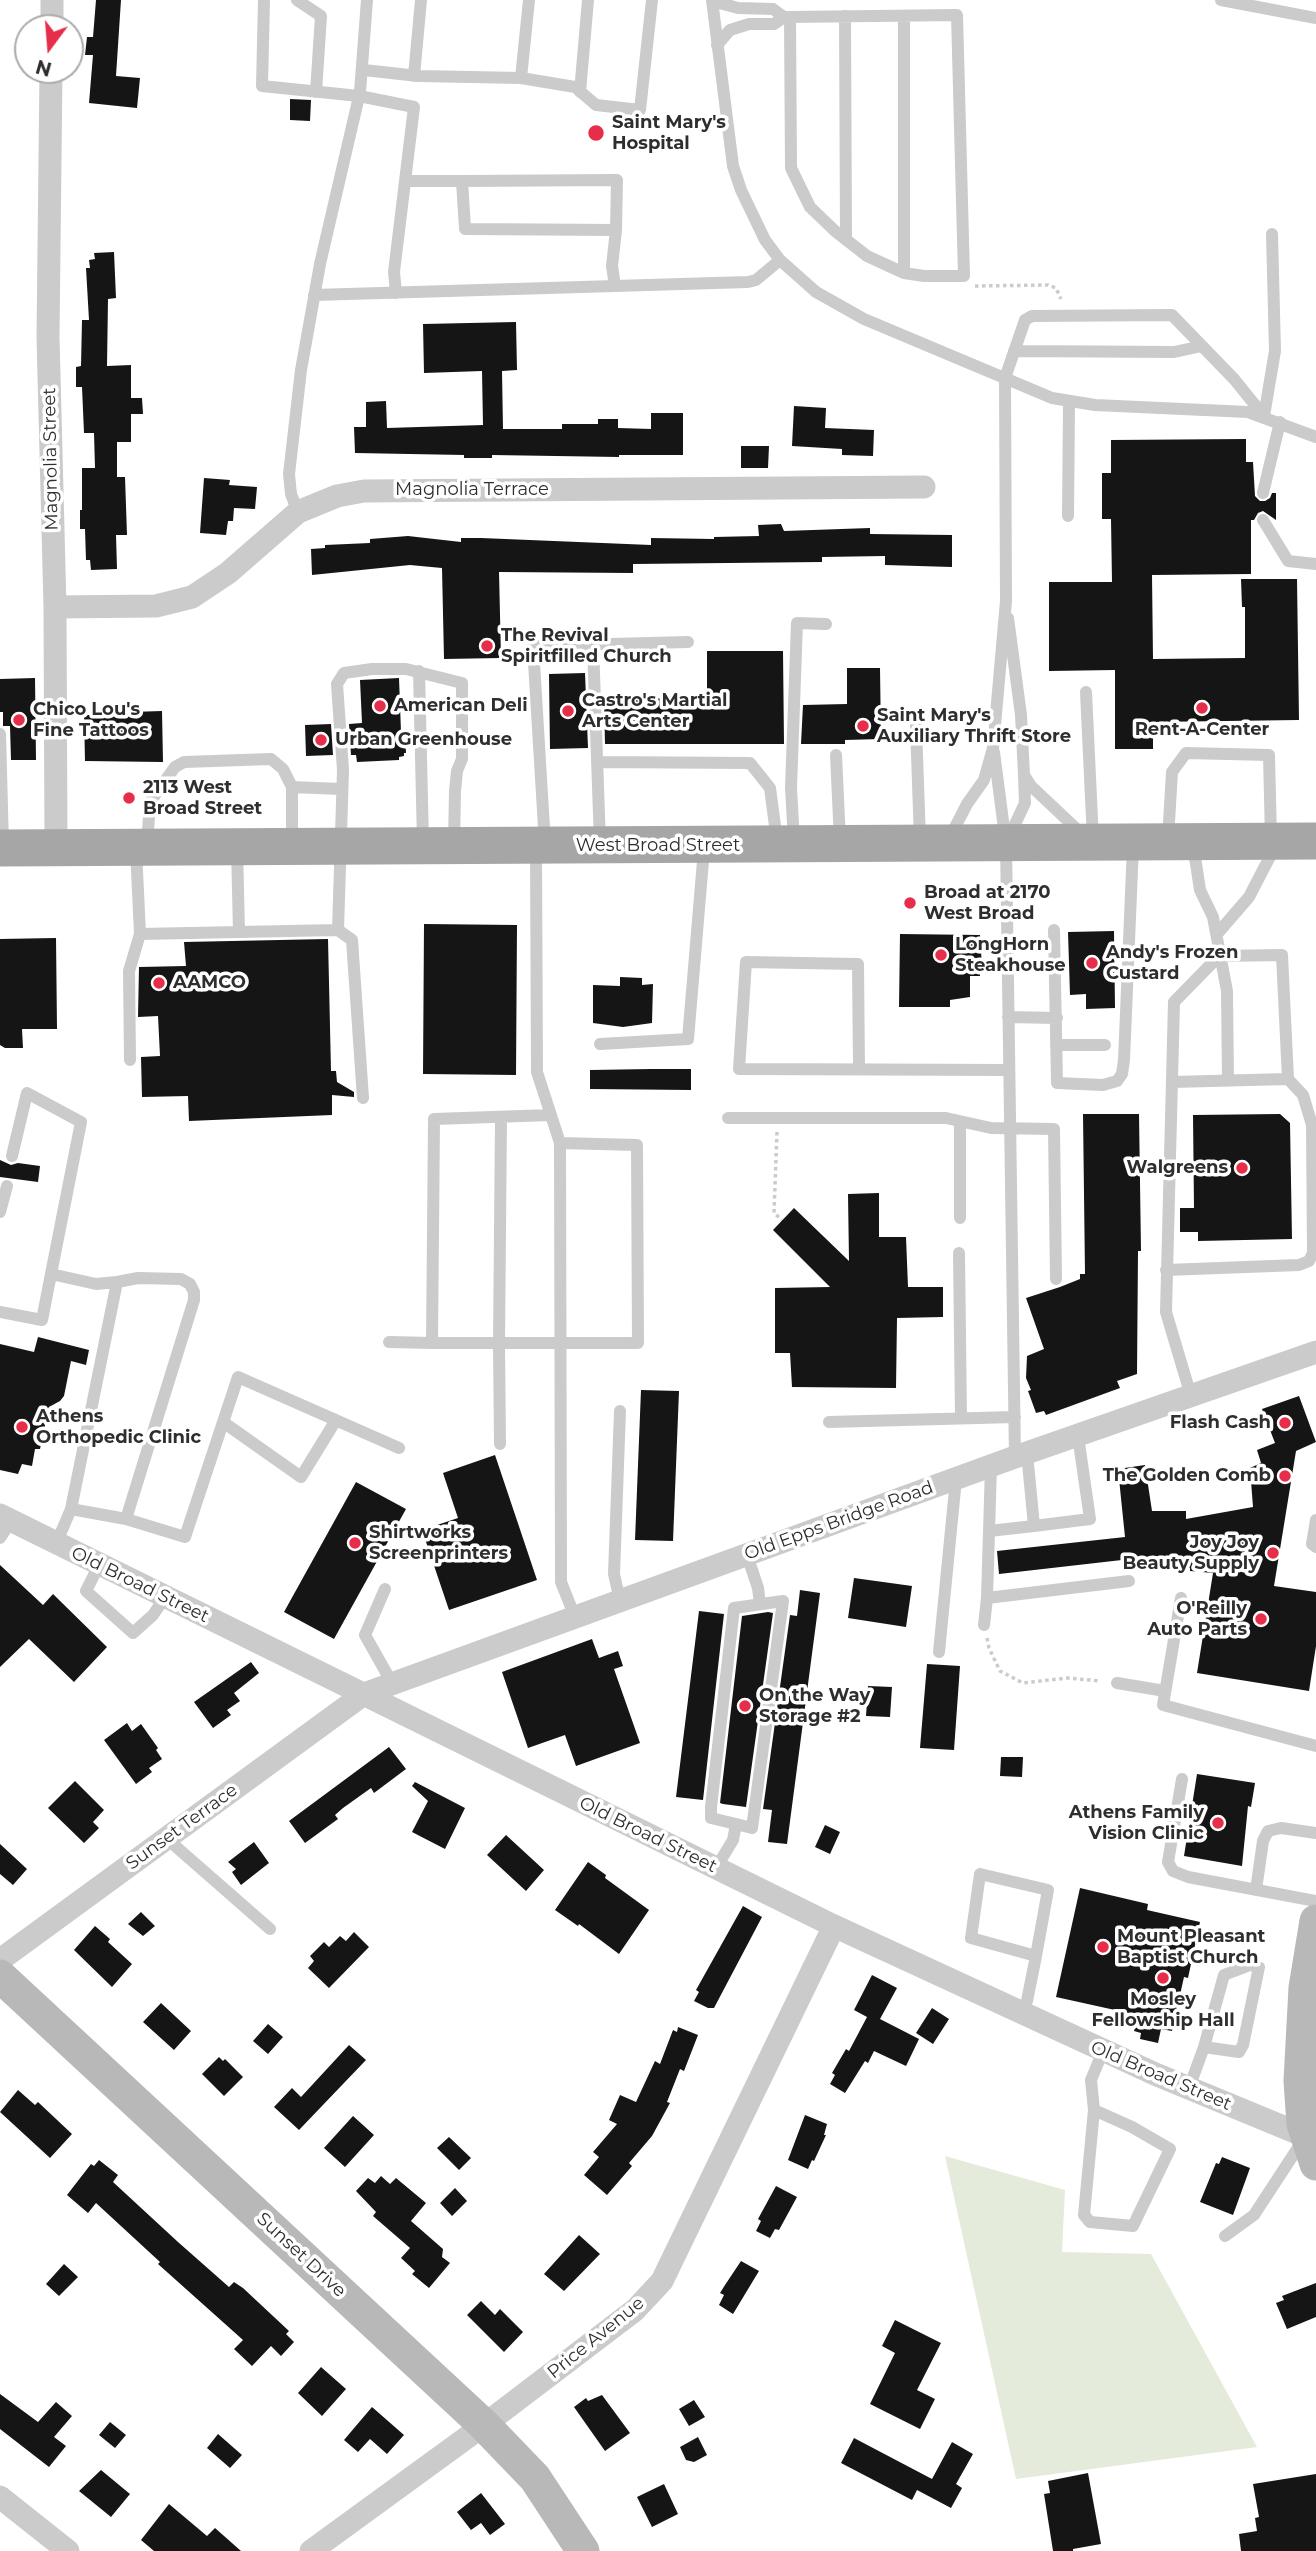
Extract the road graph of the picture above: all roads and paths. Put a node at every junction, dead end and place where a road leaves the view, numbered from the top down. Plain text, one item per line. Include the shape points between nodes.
1 (264, 0) edge
2 (297, 0) edge
3 (367, 0) edge
4 (421, 0) edge
5 (529, 0) edge
6 (588, 0) edge
7 (652, 0) edge
8 (712, 0) edge
9 (1221, 0) edge
10 (845, 16) junction
11 (904, 16) junction
12 (787, 17) junction
13 (1316, 18) edge
14 (717, 45) junction
15 (363, 70) junction
16 (414, 76) junction
17 (521, 78) junction
18 (51, 84) edge
19 (316, 92) junction
20 (580, 92) junction
21 (359, 96) junction
22 (405, 181) junction
23 (462, 181) junction
24 (616, 230) junction
25 (1272, 234) dead end
26 (846, 240) junction
27 (780, 260) junction
28 (904, 273) junction
29 (615, 286) junction
30 (974, 286) dead end
31 (1056, 291) dead end
32 (396, 292) junction
33 (314, 295) junction
34 (1202, 346) junction
35 (1014, 351) junction
36 (1005, 378) junction
37 (1069, 402) junction
38 (1264, 416) junction
39 (1280, 422) junction
40 (1316, 437) edge
41 (924, 487) dead end
42 (1262, 493) dead end
43 (298, 512) junction
44 (1068, 516) dead end
45 (1263, 520) dead end
46 (1316, 564) edge
47 (1006, 601) junction
48 (55, 607) junction
49 (825, 624) dead end
50 (688, 642) dead end
51 (593, 645) junction
52 (419, 671) junction
53 (1086, 692) dead end
54 (916, 726) dead end
55 (0, 734) edge
56 (993, 748) junction
57 (836, 755) dead end
58 (597, 762) junction
59 (1024, 775) junction
60 (292, 787) junction
61 (341, 789) junction
62 (1316, 841) edge
63 (1275, 842) junction
64 (1164, 843) junction
65 (933, 844) junction
66 (1006, 844) junction
67 (1093, 844) junction
68 (704, 845) junction
69 (786, 845) junction
70 (841, 845) junction
71 (541, 846) junction
72 (600, 846) junction
73 (292, 847) junction
74 (438, 847) junction
75 (2, 848) edge
76 (56, 848) junction
77 (141, 848) junction
78 (236, 848) junction
79 (340, 848) junction
80 (338, 930) junction
81 (1054, 930) dead end
82 (239, 932) junction
83 (139, 934) junction
84 (1217, 934) junction
85 (1219, 956) junction
86 (1008, 1017) junction
87 (1057, 1018) junction
88 (600, 1044) dead end
89 (1056, 1045) junction
90 (1105, 1045) dead end
91 (130, 1060) dead end
92 (859, 1069) junction
93 (1009, 1070) junction
94 (1288, 1079) junction
95 (1228, 1080) junction
96 (1172, 1082) junction
97 (363, 1098) dead end
98 (551, 1115) junction
99 (501, 1117) junction
100 (729, 1118) dead end
101 (777, 1119) junction
102 (960, 1122) junction
103 (1314, 1125) edge
104 (1011, 1129) junction
105 (560, 1143) junction
106 (12, 1156) dead end
107 (7, 1186) dead end
108 (0, 1212) edge
109 (960, 1218) dead end
110 (782, 1220) dead end
111 (959, 1253) dead end
112 (1166, 1270) junction
113 (51, 1274) junction
114 (1056, 1279) dead end
115 (117, 1282) junction
116 (0, 1312) edge
117 (389, 1342) dead end
118 (432, 1343) junction
119 (499, 1343) junction
120 (560, 1344) junction
121 (1316, 1352) edge
122 (1191, 1396) junction
123 (620, 1411) dead end
124 (1015, 1417) junction
125 (961, 1418) junction
126 (336, 1420) junction
127 (223, 1422) junction
128 (829, 1422) dead end
129 (1078, 1436) junction
130 (500, 1444) dead end
131 (399, 1448) dead end
132 (1021, 1455) junction
133 (991, 1466) junction
134 (956, 1479) junction
135 (71, 1509) junction
136 (126, 1519) junction
137 (1316, 1520) edge
138 (4, 1525) edge
139 (1034, 1526) junction
140 (989, 1531) junction
141 (56, 1544) junction
142 (1316, 1547) edge
143 (747, 1555) junction
144 (99, 1564) junction
145 (1129, 1581) dead end
146 (385, 1589) dead end
147 (165, 1597) junction
148 (987, 1598) junction
149 (1181, 1598) dead end
150 (620, 1601) junction
151 (760, 1604) junction
152 (575, 1617) junction
153 (984, 1625) joint
154 (939, 1651) dead end
155 (1116, 1683) joint
156 (392, 1684) junction
157 (1165, 1691) junction
158 (364, 1694) junction
159 (1316, 1746) edge
160 (1182, 1779) dead end
161 (736, 1824) junction
162 (1316, 1833) edge
163 (166, 1838) junction
164 (716, 1868) junction
165 (1256, 1890) junction
166 (1316, 1901) edge
167 (1316, 1921) edge
168 (834, 1926) junction
169 (270, 1929) dead end
170 (1036, 1956) junction
171 (0, 1960) edge
172 (0, 1976) edge
173 (1027, 2001) dead end
174 (1204, 2047) junction
175 (1102, 2051) junction
176 (1189, 2088) junction
177 (1094, 2110) junction
178 (1312, 2146) edge
179 (1225, 2236) dead end
180 (484, 2426) junction
181 (0, 2497) edge
182 (68, 2551) edge
183 (311, 2551) edge
184 (583, 2551) edge

1 - 19 lane via 262,86
2 - 19 lane via 321,16
3 - 15 lane
4 - 16 lane
5 - 17 lane
6 - 20 lane
7 - 20 lane via 640,110 596,105
8 - 12 lane via 738,8 773,9
8 - 14 lane
9 - 13 lane
10 - 11 lane
10 - 12 lane
10 - 26 lane
11 - 28 lane
11 - 28 lane via 957,15 964,276
12 - 14 lane via 774,24 730,30
12 - 26 lane via 790,168 810,207
14 - 27 lane via 733,166 754,220
15 - 16 lane
15 - 21 lane
16 - 17 lane
17 - 20 lane via 575,87
18 - 48 street, Magnolia Street via 48,337
19 - 21 lane
21 - 22 lane via 414,107
21 - 33 lane
22 - 23 lane
22 - 32 lane via 394,272
23 - 24 lane via 465,229
23 - 24 lane via 617,180
24 - 29 lane
25 - 38 lane via 1275,351
26 - 28 lane via 867,256
27 - 29 lane via 748,282
27 - 36 lane via 839,306
29 - 32 lane
30 - 31 path via 1048,285
32 - 33 lane
33 - 43 lane via 290,453 291,494
34 - 35 lane via 1174,352
34 - 35 lane via 1172,315 1032,316 1025,320
34 - 38 lane
35 - 36 lane
36 - 37 lane
36 - 47 lane
37 - 38 lane
37 - 44 lane
38 - 39 lane
39 - 40 lane
39 - 42 lane
41 - 43 street, Magnolia Terrace via 364,491
43 - 48 street, Magnolia Terrace via 229,573 192,597 156,606
45 - 46 lane via 1288,561
47 - 56 lane
47 - 59 lane
48 - 76 street, Magnolia Street
49 - 69 lane via 797,623
50 - 51 lane
51 - 58 lane
51 - 71 lane via 533,646
52 - 61 lane via 344,673 337,684
52 - 74 lane
52 - 74 lane via 462,683 462,759
53 - 67 lane
54 - 65 lane
55 - 75 lane
56 - 65 lane via 984,780
56 - 66 lane
57 - 70 lane
58 - 69 lane via 750,763 770,788
58 - 72 lane
59 - 66 lane via 1025,803
59 - 67 lane
60 - 61 lane
60 - 73 lane
60 - 77 lane via 283,769 271,760 184,762 175,766 150,802
61 - 79 lane
62 - 63 main road, West Broad Street
63 - 64 main road, West Broad Street
63 - 64 lane via 1269,755 1186,753 1172,772
63 - 84 lane via 1249,897
64 - 67 main road, West Broad Street
64 - 84 lane via 1200,890
64 - 89 lane via 1122,1074 1117,1081 1103,1085 1056,1083
65 - 66 main road, West Broad Street
65 - 70 main road, West Broad Street
66 - 67 main road, West Broad Street
66 - 86 lane
68 - 69 main road, West Broad Street
68 - 72 main road, West Broad Street
68 - 88 lane via 688,1039
69 - 70 main road, West Broad Street
71 - 72 main road, West Broad Street
71 - 74 main road, West Broad Street
71 - 98 lane via 537,1072
73 - 78 main road, West Broad Street
73 - 79 main road, West Broad Street
74 - 79 main road, West Broad Street
75 - 76 main road, West Broad Street
76 - 77 main road, West Broad Street
77 - 78 main road, West Broad Street
77 - 83 lane
78 - 82 lane
79 - 80 lane
80 - 82 lane
80 - 97 lane via 352,940
81 - 87 lane
82 - 83 lane
83 - 91 lane via 129,971
84 - 85 lane
85 - 94 lane via 1282,955
85 - 95 lane via 1227,991
85 - 96 lane via 1174,1002
86 - 87 lane
86 - 93 lane
87 - 89 lane
89 - 90 lane
92 - 92 lane via 738,1069 746,962 858,964
92 - 93 lane
93 - 104 lane
94 - 95 lane
94 - 103 lane via 1303,1095
95 - 96 lane
96 - 112 lane
98 - 99 lane
98 - 105 lane
99 - 118 lane via 434,1119
99 - 119 lane
100 - 101 lane
101 - 102 lane via 946,1118
101 - 110 path via 774,1213
102 - 104 lane
102 - 109 lane
103 - 112 lane via 1313,1253 1309,1261
104 - 114 lane via 1054,1129
104 - 124 lane
105 - 120 lane
105 - 120 lane via 637,1145 638,1317 638,1343
106 - 113 lane via 27,1093 81,1122
107 - 108 lane
111 - 125 lane
112 - 122 lane via 1166,1312
113 - 115 lane via 96,1284
113 - 116 lane via 43,1320
115 - 135 lane
115 - 136 lane via 181,1279 194,1292
117 - 118 lane
118 - 119 lane
119 - 120 lane
119 - 130 lane
120 - 152 lane via 561,1582
121 - 122 street, Old Epps Bridge Road
122 - 129 street, Old Epps Bridge Road
123 - 150 lane via 614,1574
124 - 125 lane
124 - 132 lane
125 - 128 lane
126 - 127 lane via 238,1377
126 - 127 lane via 301,1477
126 - 131 lane
127 - 136 lane via 185,1537
129 - 132 street, Old Epps Bridge Road
129 - 139 lane via 1090,1519
132 - 133 street, Old Epps Bridge Road
132 - 139 lane
133 - 134 street, Old Epps Bridge Road
133 - 140 lane
134 - 143 street, Old Epps Bridge Road
134 - 154 lane
135 - 136 lane
135 - 141 lane
137 - 142 lane via 1312,1544
138 - 141 street, Old Broad Street
139 - 140 lane
140 - 148 lane
141 - 144 street, Old Broad Street
143 - 150 street, Old Epps Bridge Road
143 - 151 lane
144 - 147 street, Old Broad Street
144 - 147 lane via 86,1591 133,1633
145 - 148 lane
146 - 156 lane via 365,1635
147 - 158 street, Old Broad Street
148 - 153 lane
149 - 157 lane
150 - 152 street, Old Epps Bridge Road
151 - 161 lane via 734,1608 711,1807 711,1818
151 - 161 lane via 783,1601 752,1828
152 - 156 street, Old Epps Bridge Road
153 - 155 path via 1000,1671 1023,1683 1067,1678
155 - 157 lane
156 - 158 street, Old Epps Bridge Road
157 - 159 lane via 1163,1705
158 - 163 street, Sunset Terrace
158 - 164 street, Old Broad Street
160 - 165 lane via 1168,1862 1172,1871
161 - 164 lane via 733,1840
162 - 165 lane via 1281,1828 1268,1831
163 - 169 lane
163 - 171 street, Sunset Terrace
164 - 168 street, Old Broad Street
165 - 166 lane
167 - 178 street via 1300,2050 1302,2109
168 - 175 street, Old Broad Street
168 - 180 street, Price Avenue via 662,2281 635,2310
170 - 170 lane via 1048,1890 980,1874 971,1938
170 - 173 lane
172 - 180 street, Sunset Drive
174 - 174 lane via 1224,1975 1250,1965 1259,1967 1239,2052
174 - 176 lane
175 - 176 street, Old Broad Street
175 - 177 lane via 1091,2080
176 - 178 street, Old Broad Street
177 - 177 lane via 1084,2215 1090,2222 1133,2226 1170,2149
178 - 179 lane via 1254,2215
180 - 183 street, Price Avenue
180 - 184 street, Sunset Drive via 536,2479
181 - 182 street

